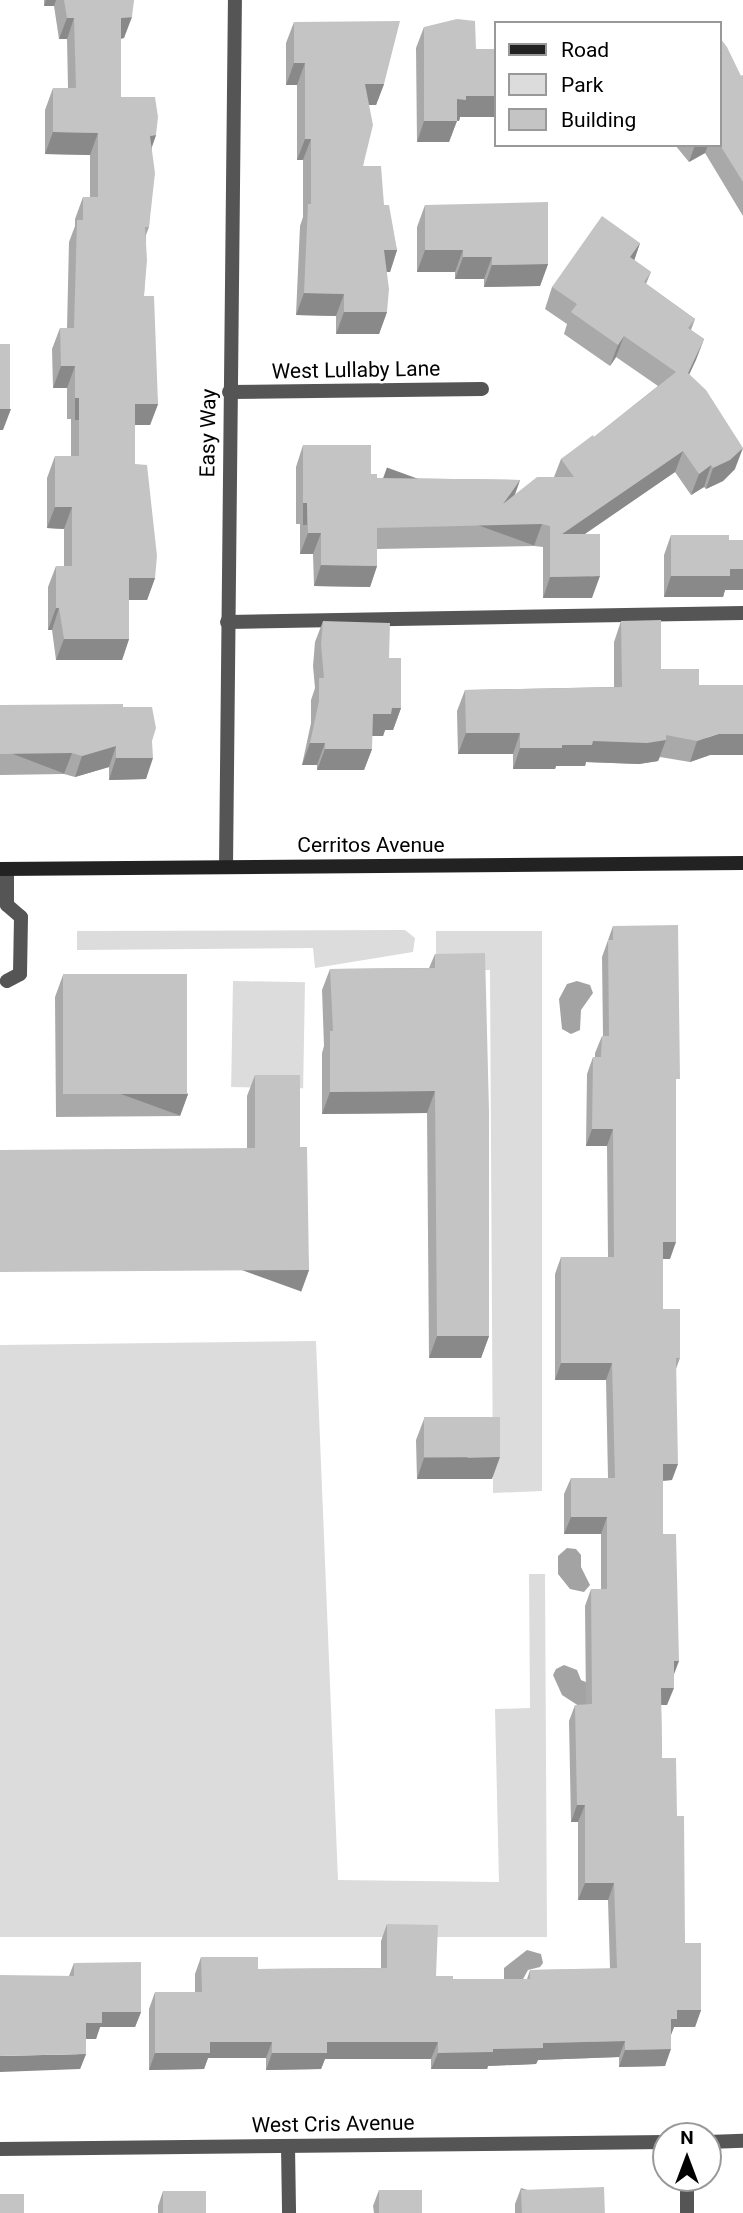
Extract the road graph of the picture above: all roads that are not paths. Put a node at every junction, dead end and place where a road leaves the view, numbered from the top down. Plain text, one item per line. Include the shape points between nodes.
1 (235, 0) edge
2 (482, 389) dead end
3 (229, 392) junction
4 (743, 613) edge
5 (228, 622) junction
6 (743, 863) edge
7 (226, 867) junction
8 (4, 869) edge
9 (4, 908) edge
10 (5, 983) edge
11 (743, 2141) edge
12 (652, 2142) edge
13 (722, 2142) edge
14 (288, 2146) junction
15 (0, 2149) edge
16 (687, 2192) edge
17 (289, 2213) edge
18 (687, 2213) edge

1 - 3 street, Easy Way
2 - 3 street, West Lullaby Lane
3 - 5 street, Easy Way
4 - 5 street
5 - 7 street, Easy Way
6 - 7 street, Cerritos Avenue
7 - 8 street, Cerritos Avenue
8 - 9 street
9 - 10 street via 20,917 20,974
11 - 13 street
12 - 14 street, West Cris Avenue
14 - 15 street, West Cris Avenue
14 - 17 street
16 - 18 street

